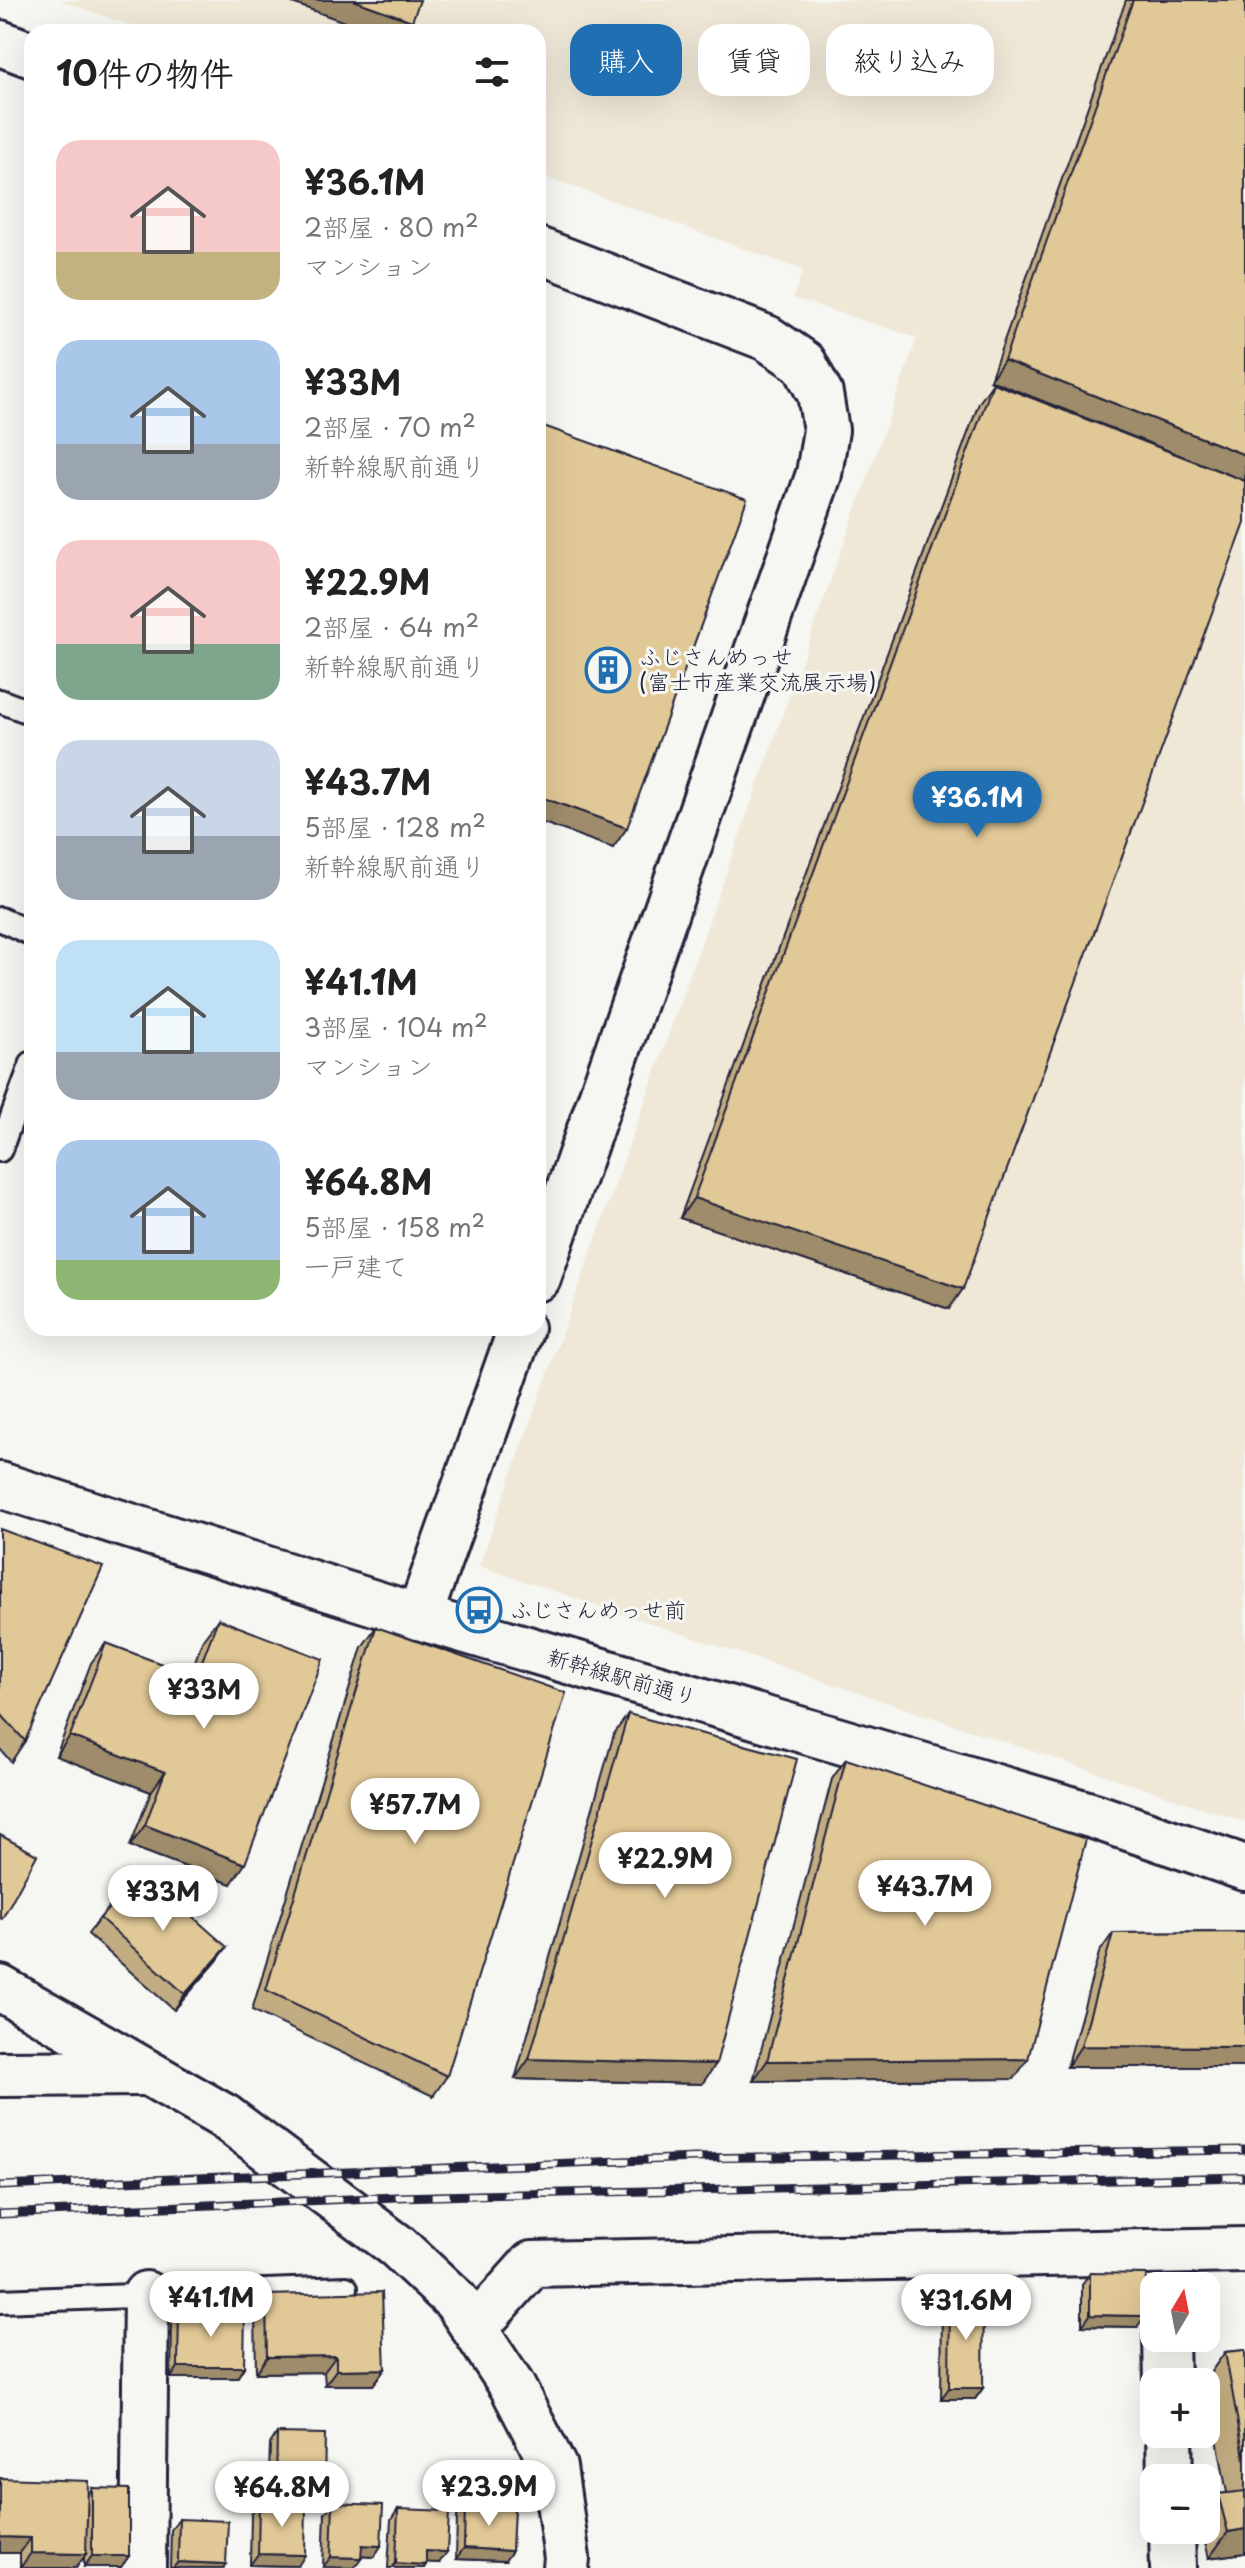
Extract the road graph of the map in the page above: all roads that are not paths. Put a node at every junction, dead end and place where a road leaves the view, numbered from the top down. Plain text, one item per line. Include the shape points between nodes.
1 (0, 43) edge
2 (24, 52) edge
3 (546, 253) edge
4 (0, 701) edge
5 (24, 710) edge
6 (0, 919) edge
7 (24, 930) edge
8 (24, 1085) edge
9 (0, 1150) edge
10 (546, 1255) edge
11 (518, 1336) edge
12 (0, 1485) edge
13 (419, 1617) junction
14 (1245, 1868) edge
15 (0, 1988) edge
16 (149, 2073) junction
17 (0, 2074) edge
18 (1245, 2250) edge
19 (1164, 2268) edge
20 (346, 2288) dead end
21 (146, 2294) junction
22 (0, 2301) edge
23 (475, 2328) junction
24 (1172, 2544) edge
25 (143, 2568) edge
26 (566, 2568) edge
27 (1173, 2568) edge

1 - 2 street
3 - 10 street via 767,338 804,363 820,394 826,430 819,474
4 - 5 lane
6 - 7 lane
8 - 9 lane
11 - 13 street
12 - 13 street, 新幹線駅前通り
13 - 14 street, 新幹線駅前通り via 1094,1816
15 - 16 street
16 - 17 street
16 - 23 street via 225,2117 397,2246 456,2301
18 - 19 street
19 - 23 street via 532,2264
20 - 21 lane
21 - 22 lane
21 - 25 street
23 - 26 street via 554,2467
24 - 27 street

